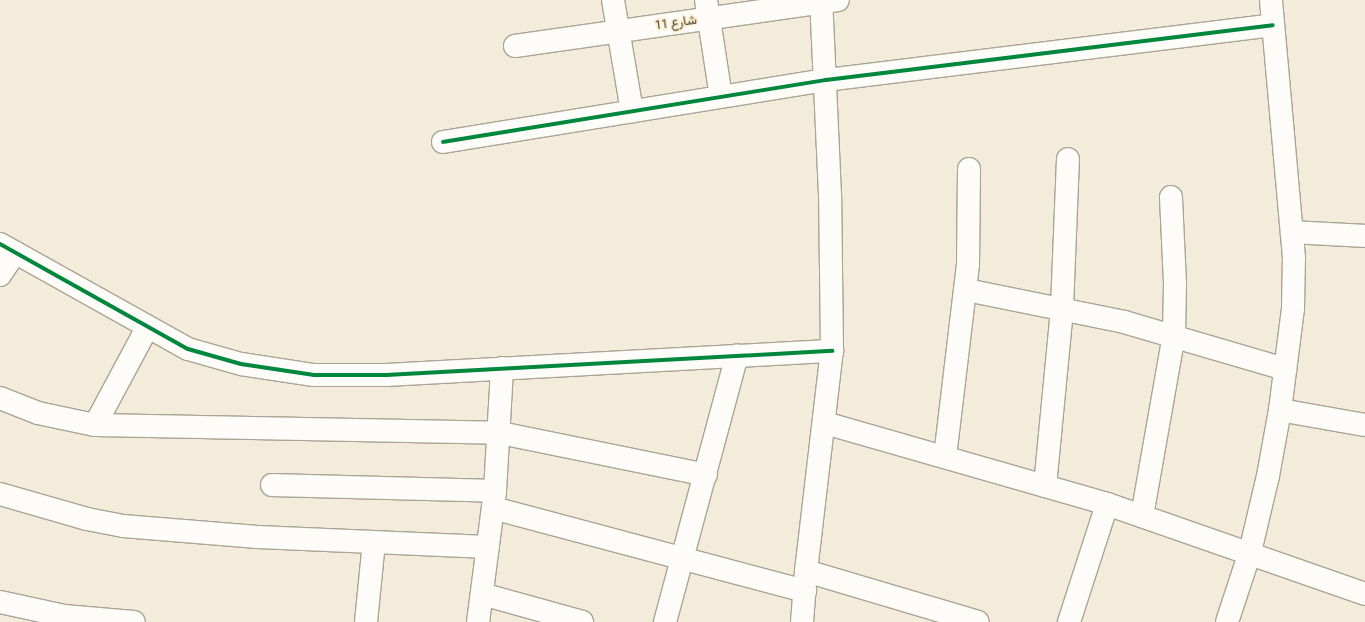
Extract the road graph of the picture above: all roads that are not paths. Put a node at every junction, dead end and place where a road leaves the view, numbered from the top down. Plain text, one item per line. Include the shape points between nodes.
1 (613, 0) edge
2 (1271, 0) edge
3 (827, 1) edge
4 (707, 9) edge
5 (1273, 25) junction
6 (618, 31) junction
7 (515, 46) dead end
8 (826, 80) junction
9 (721, 97) junction
10 (632, 111) junction
11 (443, 142) dead end
12 (1068, 159) dead end
13 (969, 169) dead end
14 (1171, 197) dead end
15 (1292, 232) junction
16 (1365, 236) edge
17 (7, 249) edge
18 (0, 275) edge
19 (966, 290) junction
20 (1062, 308) junction
21 (147, 328) junction
22 (1174, 335) junction
23 (832, 351) junction
24 (737, 356) junction
25 (502, 368) junction
26 (1285, 369) junction
27 (0, 398) edge
28 (1280, 410) junction
29 (825, 423) junction
30 (95, 425) junction
31 (1365, 425) edge
32 (500, 433) junction
33 (945, 457) junction
34 (706, 476) junction
35 (272, 485) dead end
36 (1045, 486) junction
37 (0, 494) edge
38 (494, 500) junction
39 (1107, 504) junction
40 (1142, 516) junction
41 (374, 542) junction
42 (488, 548) junction
43 (1250, 552) junction
44 (684, 559) junction
45 (805, 581) junction
46 (482, 594) junction
47 (1365, 594) edge
48 (0, 602) edge
49 (939, 616) edge
50 (134, 622) edge
51 (366, 622) edge
52 (478, 622) edge
53 (582, 622) edge
54 (665, 622) edge
55 (802, 622) edge
56 (978, 622) edge
57 (1069, 622) edge
58 (1227, 622) edge

1 - 6 street
2 - 5 street
3 - 4 street, شارع 11
3 - 8 street
4 - 6 street, شارع 11
4 - 9 street
5 - 8 street
5 - 15 street
6 - 7 street, شارع 11
6 - 10 street
8 - 9 street
8 - 23 street via 832,259
9 - 10 street
10 - 11 street
12 - 20 street
13 - 19 street
14 - 22 street via 1175,283
15 - 16 street
15 - 26 street via 1293,308
17 - 18 street
17 - 21 street
19 - 20 street
19 - 33 street
20 - 22 street
20 - 36 street
21 - 25 street via 215,358 314,375 386,375
21 - 30 street
22 - 26 street
22 - 40 street
23 - 24 street
23 - 29 street
24 - 25 street
24 - 34 street
25 - 32 street
26 - 28 street
27 - 30 street via 38,412
28 - 31 street
28 - 43 street
29 - 33 street
29 - 45 street
30 - 32 street
32 - 34 street
32 - 38 street
33 - 36 street
34 - 44 street
35 - 38 street
36 - 39 street
37 - 41 street via 87,520 123,526 258,537
38 - 42 street
38 - 44 street
39 - 40 street
39 - 57 street
40 - 43 street
41 - 42 street
41 - 51 street
42 - 46 street
43 - 47 street
43 - 58 street
44 - 45 street
44 - 54 street
45 - 49 street
45 - 55 street
46 - 52 street
46 - 53 street
48 - 50 street via 64,616
49 - 56 street

